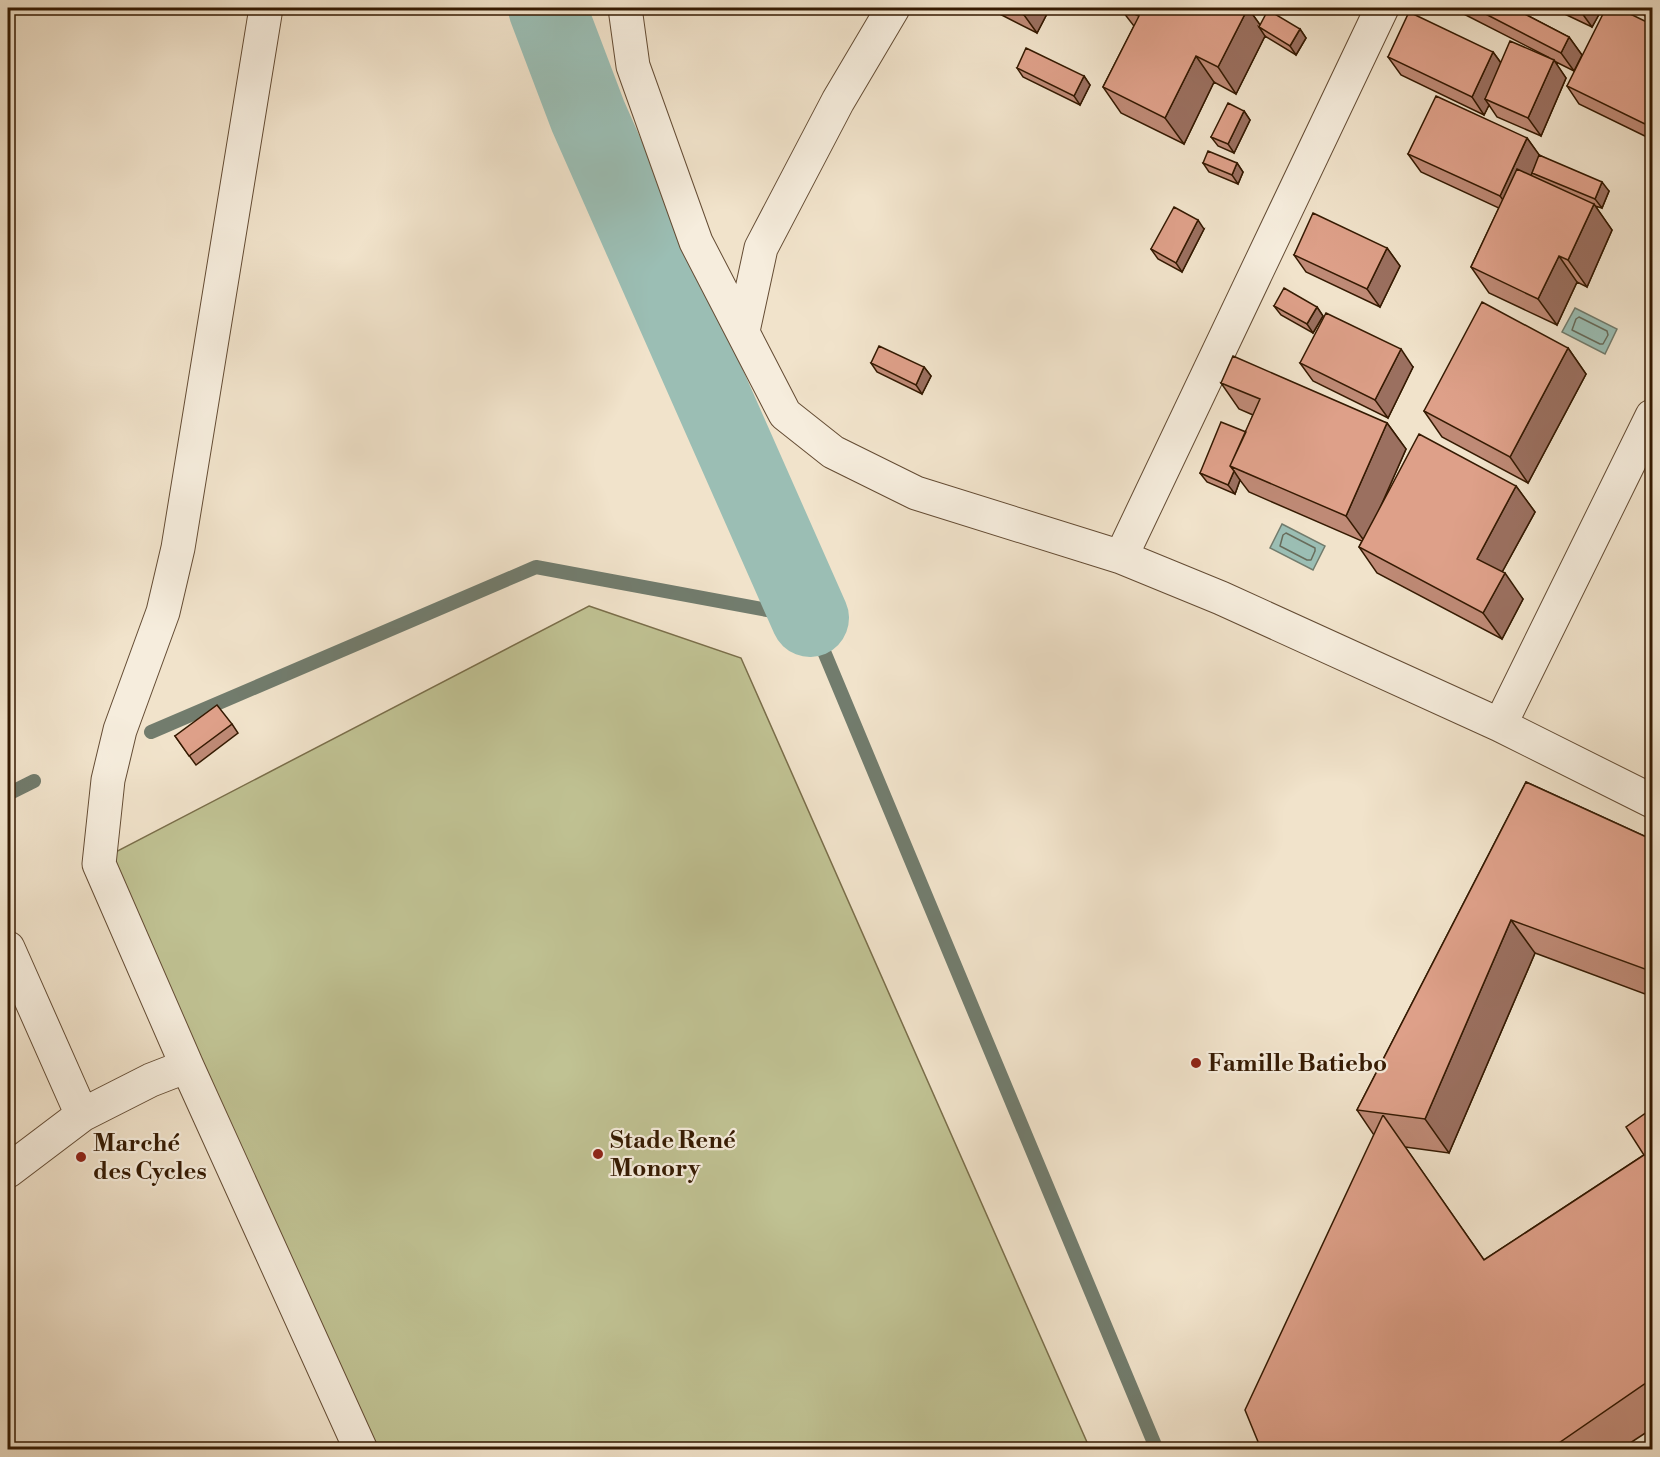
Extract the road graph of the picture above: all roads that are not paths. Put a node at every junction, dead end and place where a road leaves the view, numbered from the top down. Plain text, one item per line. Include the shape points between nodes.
1 (266, 8) edge
2 (625, 8) edge
3 (893, 8) edge
4 (1382, 8) edge
5 (742, 331) junction
6 (1653, 416) edge
7 (1120, 557) junction
8 (1500, 725) junction
9 (1653, 801) edge
10 (8, 948) edge
11 (186, 1066) junction
12 (82, 1115) junction
13 (8, 1171) edge
14 (361, 1449) edge

1 - 11 street via 178,548 163,612 120,730 108,780 99,864
2 - 5 street via 633,66 696,243
3 - 5 street via 838,101 761,248
4 - 7 street
5 - 7 street via 785,414 833,452 916,493
6 - 8 street
7 - 8 street via 1221,598
8 - 9 street
10 - 12 street
11 - 12 street
11 - 14 street
12 - 13 street

